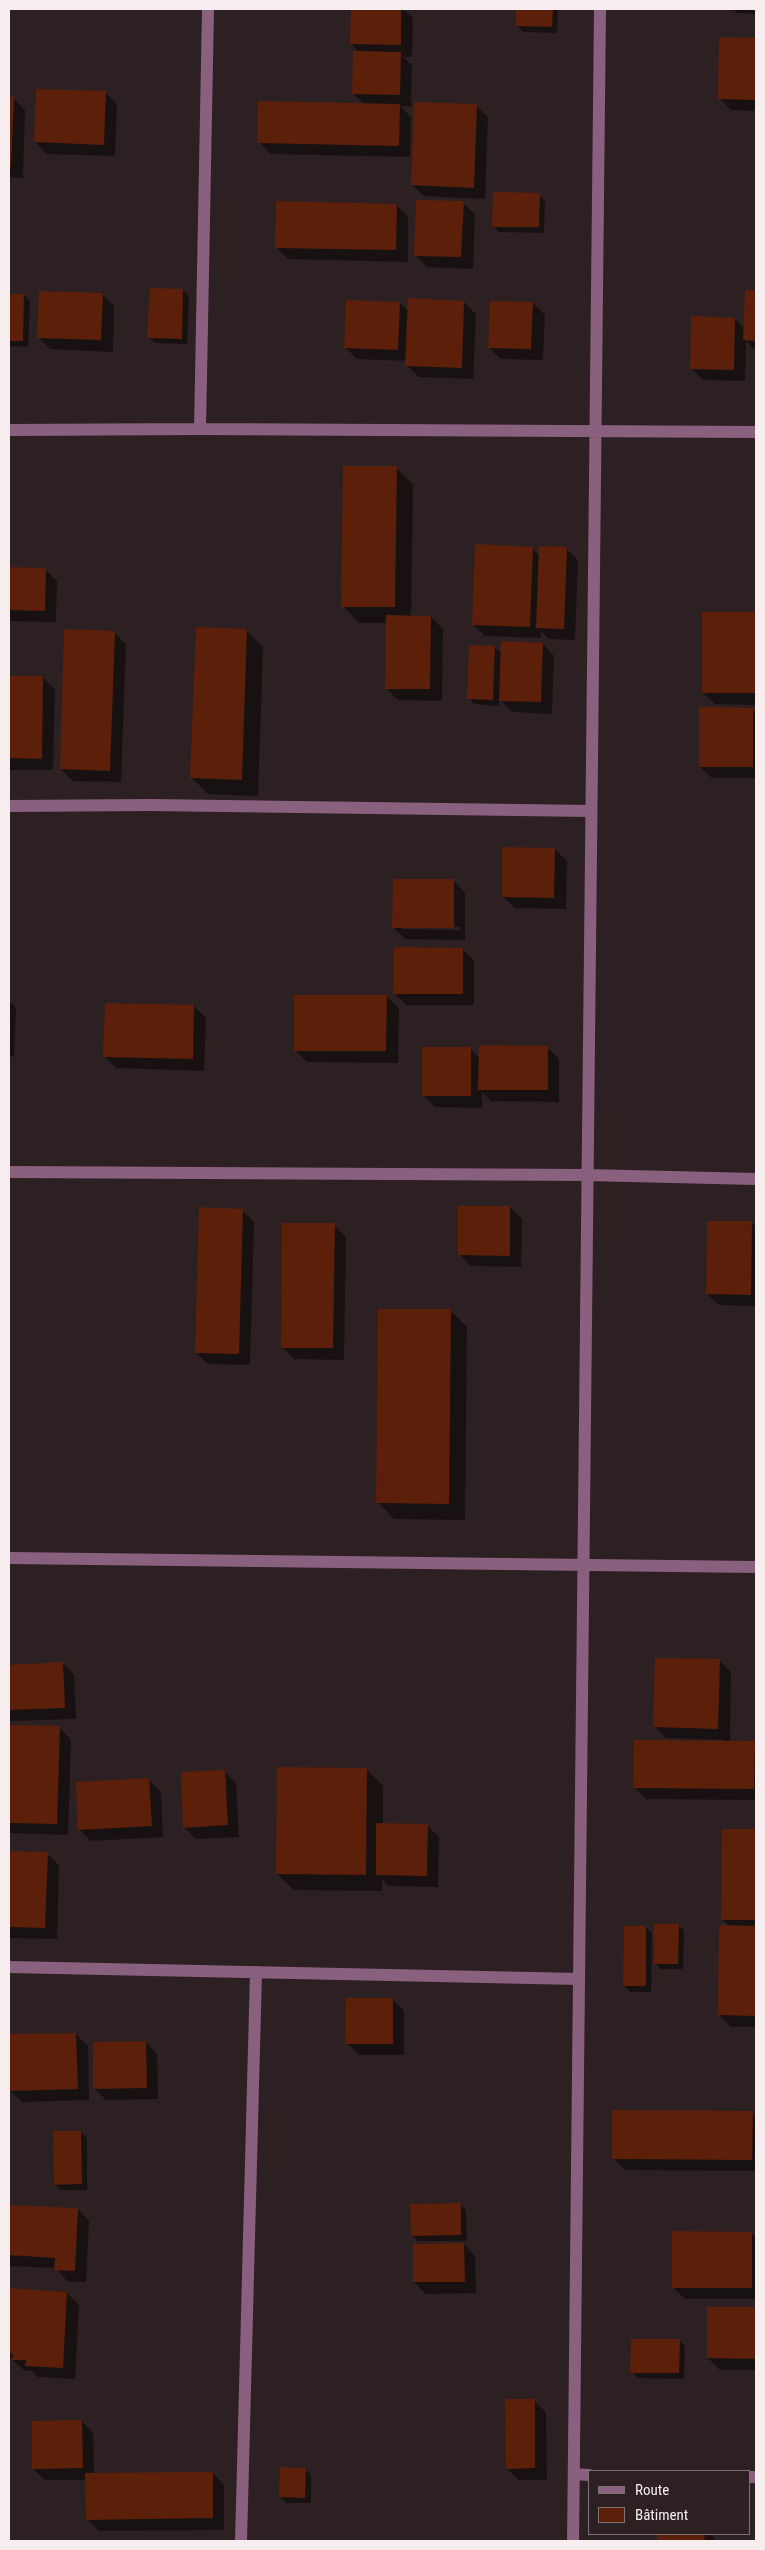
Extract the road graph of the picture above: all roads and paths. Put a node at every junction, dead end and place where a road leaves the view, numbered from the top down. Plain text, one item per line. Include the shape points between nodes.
1 (208, 9) edge
2 (600, 9) edge
3 (200, 429) junction
4 (9, 430) edge
5 (595, 432) junction
6 (756, 432) edge
7 (9, 806) edge
8 (591, 811) junction
9 (9, 1172) edge
10 (587, 1175) junction
11 (756, 1179) edge
12 (9, 1558) edge
13 (583, 1564) junction
14 (756, 1567) edge
15 (9, 1967) edge
16 (256, 1972) junction
17 (579, 1978) junction
18 (574, 2474) junction
19 (588, 2474) edge
20 (242, 2541) edge
21 (573, 2541) edge

1 - 3 street
2 - 5 street
3 - 4 street
3 - 5 street
5 - 6 street
5 - 8 street
7 - 8 street
8 - 10 street
9 - 10 street
10 - 11 street
10 - 13 street
12 - 13 street
13 - 14 street
13 - 17 street
15 - 16 street
16 - 17 street
16 - 20 street
17 - 18 street
18 - 19 street
18 - 21 street

